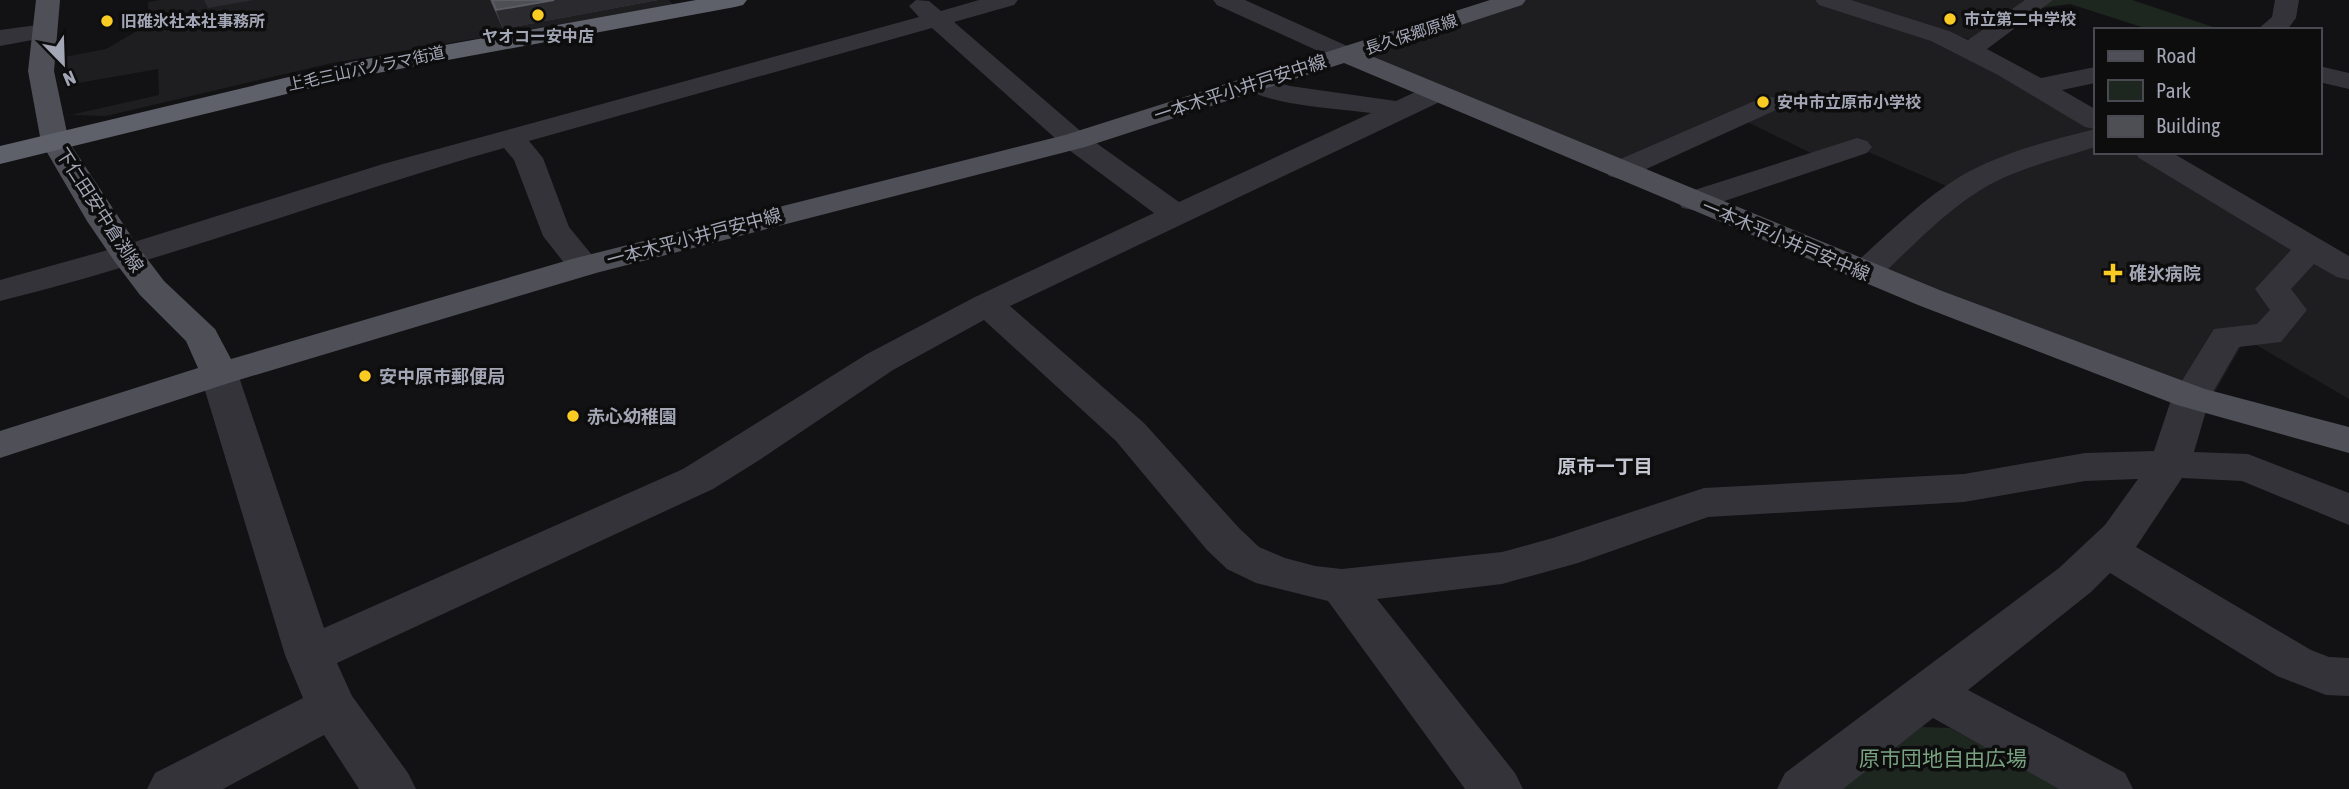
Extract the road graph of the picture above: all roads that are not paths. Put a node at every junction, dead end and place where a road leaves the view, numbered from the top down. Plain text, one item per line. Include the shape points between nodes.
1 (48, 0) edge
2 (736, 0) edge
3 (914, 0) edge
4 (1006, 0) edge
5 (1225, 0) edge
6 (1514, 0) edge
7 (1828, 0) edge
8 (2041, 0) edge
9 (2287, 0) edge
10 (685, 4) edge
11 (937, 19) junction
12 (2274, 28) edge
13 (45, 31) junction
14 (0, 38) edge
15 (1970, 50) junction
16 (1347, 55) junction
17 (2321, 74) edge
18 (2094, 75) edge
19 (2349, 80) edge
20 (1255, 84) junction
21 (2037, 87) junction
22 (1436, 93) junction
23 (1766, 104) dead end
24 (1397, 110) junction
25 (2094, 120) edge
26 (510, 137) junction
27 (2094, 138) edge
28 (1075, 141) junction
29 (55, 142) junction
30 (1857, 147) dead end
31 (2151, 154) edge
32 (0, 155) edge
33 (1620, 170) junction
34 (1693, 201) junction
35 (1177, 215) junction
36 (2316, 250) junction
37 (127, 255) junction
38 (584, 266) junction
39 (2349, 270) edge
40 (1864, 273) junction
41 (0, 291) edge
42 (987, 304) junction
43 (219, 374) junction
44 (2191, 397) junction
45 (2349, 440) edge
46 (0, 445) edge
47 (2170, 464) junction
48 (2349, 510) edge
49 (2106, 550) junction
50 (1342, 586) junction
51 (309, 655) junction
52 (2349, 677) edge
53 (1929, 692) junction
54 (332, 707) junction
55 (174, 789) edge
56 (389, 789) edge
57 (1496, 789) edge
58 (1804, 789) edge
59 (2106, 789) edge

1 - 13 main road, 下仁田安中倉渕線
2 - 10 highway, 上毛三山パノラマ街道
3 - 11 street
4 - 11 street
5 - 16 street
6 - 16 main road, 長久保郷原線
7 - 15 street
8 - 15 street
9 - 12 street via 2286,16
10 - 29 highway, 上毛三山パノラマ街道 via 356,69
11 - 26 street
11 - 28 street
13 - 14 street
13 - 29 main road, 下仁田安中倉渕線 via 41,71
15 - 21 street
16 - 20 main road, 一本木平小井戸安中線
16 - 22 main road, 一本木平小井戸安中線
17 - 19 street
18 - 21 street
20 - 24 street via 1301,98 1371,103
20 - 28 main road, 一本木平小井戸安中線
21 - 25 street
22 - 24 street
22 - 33 main road, 一本木平小井戸安中線
23 - 33 street
24 - 35 street
26 - 37 street
26 - 38 street via 528,158 554,229
27 - 40 street via 1993,172 1948,198
28 - 35 street
28 - 38 main road, 一本木平小井戸安中線
29 - 32 highway, 上毛三山パノラマ街道
29 - 37 main road, 下仁田安中倉渕線
30 - 34 street
31 - 36 street
33 - 34 main road, 一本木平小井戸安中線
34 - 40 main road, 一本木平小井戸安中線
35 - 42 street
36 - 39 street
36 - 44 street via 2307,252 2272,289 2290,310 2268,334 2227,337
37 - 41 street
37 - 43 main road, 下仁田安中倉渕線 via 152,288 202,337
38 - 43 main road, 一本木平小井戸安中線
40 - 44 main road, 一本木平小井戸安中線
42 - 50 street via 1130,432 1243,558 1272,571
42 - 51 street via 880,362 698,479
43 - 46 main road
43 - 51 street
44 - 45 main road, 一本木平小井戸安中線
44 - 47 street
47 - 48 street via 2248,468
47 - 49 street via 2121,536
47 - 50 street via 2085,467 1964,488 1704,503 1502,568
49 - 52 street via 2294,663 2326,676
49 - 53 street via 2075,580
50 - 57 street
51 - 54 street
53 - 58 street
53 - 59 street
54 - 55 street
54 - 56 street

